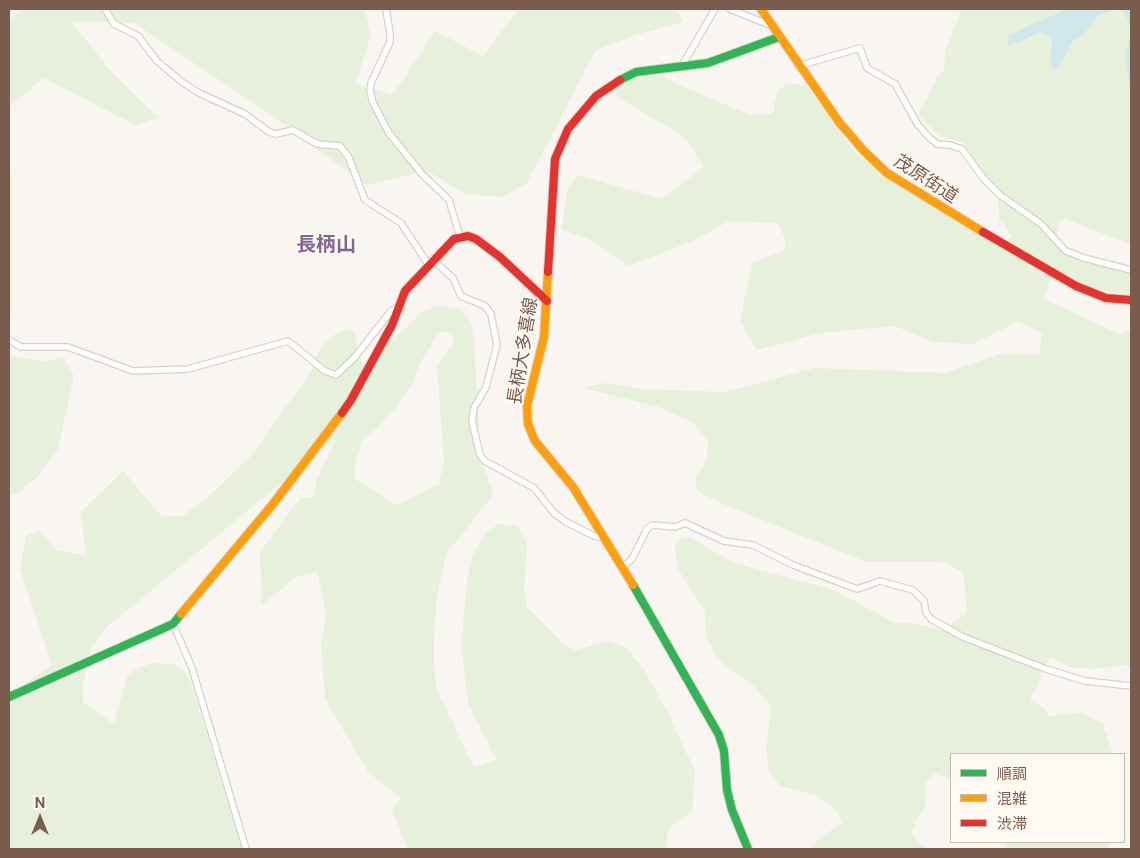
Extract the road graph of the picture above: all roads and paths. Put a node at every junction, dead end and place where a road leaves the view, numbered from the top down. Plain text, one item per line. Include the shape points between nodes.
1 (105, 9) edge
2 (386, 9) edge
3 (715, 9) edge
4 (730, 9) edge
5 (761, 9) edge
6 (772, 26) junction
7 (779, 37) junction
8 (683, 64) junction
9 (798, 66) junction
10 (460, 237) junction
11 (430, 262) junction
12 (1131, 270) edge
13 (1131, 300) edge
14 (547, 301) junction
15 (399, 307) junction
16 (9, 340) edge
17 (605, 538) junction
18 (623, 567) junction
19 (173, 624) junction
20 (1131, 686) edge
21 (9, 697) edge
22 (246, 849) edge
23 (748, 849) edge

1 - 11 street via 114,24 138,36 157,61 199,93 245,114 269,132 276,134 292,130 317,144 340,146 346,151 365,200 401,223
2 - 10 street via 390,42 371,83 373,103 389,133 422,174 449,200
3 - 8 street
4 - 6 street
5 - 6 main road, 茂原街道
6 - 7 main road, 茂原街道
7 - 8 main road, 長柄大多喜線 via 708,63
7 - 9 main road, 茂原街道
8 - 14 main road, 長柄大多喜線 via 636,72 612,84 585,107 568,129 555,159 553,174
9 - 12 street via 860,48 867,68 895,84 918,125 928,136 937,144 962,150 1000,195 1041,224 1066,252
9 - 13 main road, 茂原街道 via 839,122 887,173 1076,286 1106,298
10 - 11 main road via 448,243
10 - 14 main road via 476,239
11 - 15 main road via 405,291
11 - 17 street via 453,278 461,296 486,306 491,314 497,345 486,387 474,408 472,421 480,456 534,488 554,514 566,522
14 - 17 main road, 長柄大多喜線 via 542,344 527,406 528,424 535,441 573,487
15 - 16 street via 391,311 355,357 336,375 326,371 288,341 188,368 133,371 68,347 21,347
15 - 19 main road via 351,400 273,504
17 - 18 main road, 長柄大多喜線
18 - 20 street via 632,559 652,525 675,527 685,523 724,541 753,545 793,566 857,589 880,581 913,590 924,601 931,619 963,636 1046,670 1085,681
18 - 23 main road, 長柄大多喜線 via 719,735 732,810
19 - 21 main road
19 - 22 street via 192,668

